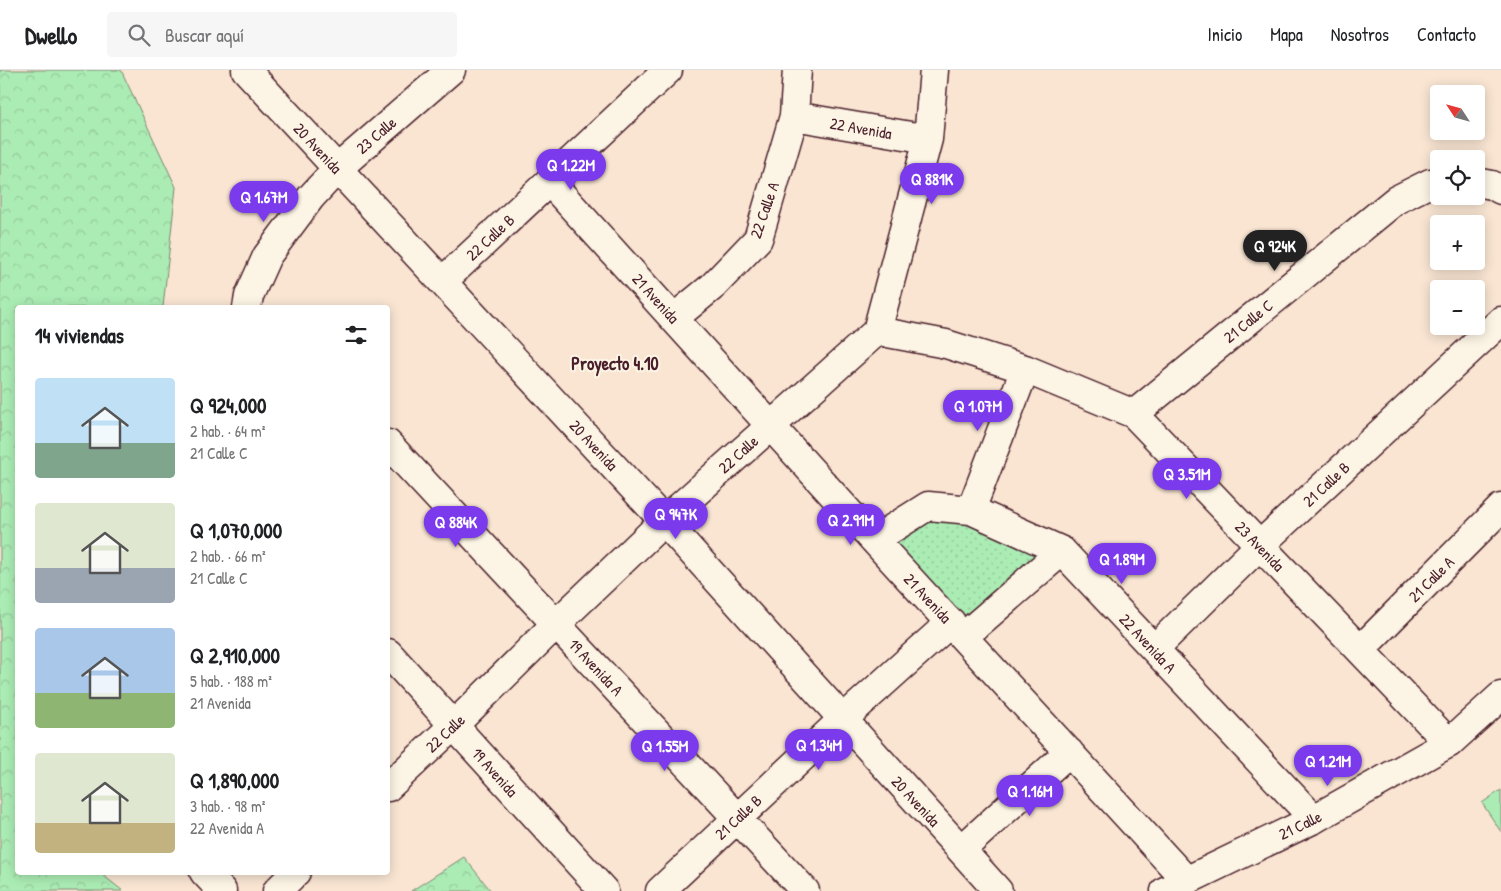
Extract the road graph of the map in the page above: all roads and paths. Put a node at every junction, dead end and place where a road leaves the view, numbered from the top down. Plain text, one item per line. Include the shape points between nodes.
1 (246, 70) edge
2 (668, 70) edge
3 (798, 70) edge
4 (934, 70) edge
5 (446, 72) edge
6 (794, 116) junction
7 (928, 139) junction
8 (337, 169) junction
9 (550, 182) junction
10 (1430, 184) edge
11 (1485, 184) edge
12 (1501, 190) edge
13 (444, 281) junction
14 (248, 305) edge
15 (674, 318) junction
16 (1501, 321) edge
17 (877, 331) junction
18 (1026, 369) junction
19 (1134, 414) junction
20 (771, 425) junction
21 (390, 446) edge
22 (1501, 508) edge
23 (971, 510) junction
24 (664, 521) junction
25 (874, 540) junction
26 (1260, 545) junction
27 (1062, 551) junction
28 (556, 624) junction
29 (957, 629) junction
30 (1154, 649) junction
31 (1360, 650) junction
32 (390, 655) edge
33 (1501, 696) edge
34 (842, 720) junction
35 (453, 726) junction
36 (1449, 743) junction
37 (1069, 752) junction
38 (390, 785) edge
39 (736, 818) junction
40 (1314, 819) junction
41 (961, 850) junction
42 (207, 875) edge
43 (293, 875) edge
44 (1175, 886) edge
45 (222, 891) edge
46 (277, 891) edge
47 (604, 891) edge
48 (660, 891) edge
49 (805, 891) edge
50 (998, 891) edge

1 - 8 street, 20 Avenida
2 - 9 street, 22 Calle B
3 - 6 street, 22 Calle A
4 - 7 street
5 - 8 street, 23 Calle
6 - 7 street, 22 Avenida
6 - 15 street, 22 Calle A via 758,239 713,286
7 - 17 street
8 - 13 street, 20 Avenida
8 - 14 street, 23 Calle via 311,197 267,256
9 - 13 street, 22 Calle B
9 - 15 street, 21 Avenida
10 - 19 street, 21 Calle C via 1396,200
11 - 12 street
13 - 24 street, 20 Avenida
15 - 20 street, 21 Avenida
16 - 26 street, 21 Calle B
17 - 18 street, 23 Avenida via 946,344
17 - 20 street, 22 Calle
18 - 19 street, 23 Avenida
18 - 23 street
19 - 26 street, 23 Avenida
20 - 24 street, 22 Calle
20 - 25 street, 21 Avenida
21 - 28 street, 19 Avenida A
22 - 31 street, 21 Calle A
23 - 25 street, 22 Avenida A via 928,506
23 - 27 street, 22 Avenida A
24 - 28 street, 22 Calle
24 - 34 street, 20 Avenida
25 - 29 street, 21 Avenida
26 - 30 street, 21 Calle B
26 - 31 street, 23 Avenida
27 - 29 street
27 - 30 street, 22 Avenida A
28 - 35 street, 22 Calle
28 - 39 street, 19 Avenida A
29 - 34 street, 21 Calle B
29 - 37 street, 21 Avenida
30 - 40 street, 22 Avenida A
31 - 36 street, 23 Avenida
32 - 35 street, 19 Avenida
33 - 36 street, 21 Calle
34 - 39 street, 21 Calle B
34 - 41 street, 20 Avenida
35 - 38 street, 22 Calle
35 - 47 street, 19 Avenida
36 - 40 street, 21 Calle
37 - 41 street
37 - 44 street, 21 Avenida
39 - 48 street, 21 Calle B
39 - 49 street, 19 Avenida A
40 - 44 street, 21 Calle
41 - 50 street, 20 Avenida
42 - 45 street
43 - 46 street

